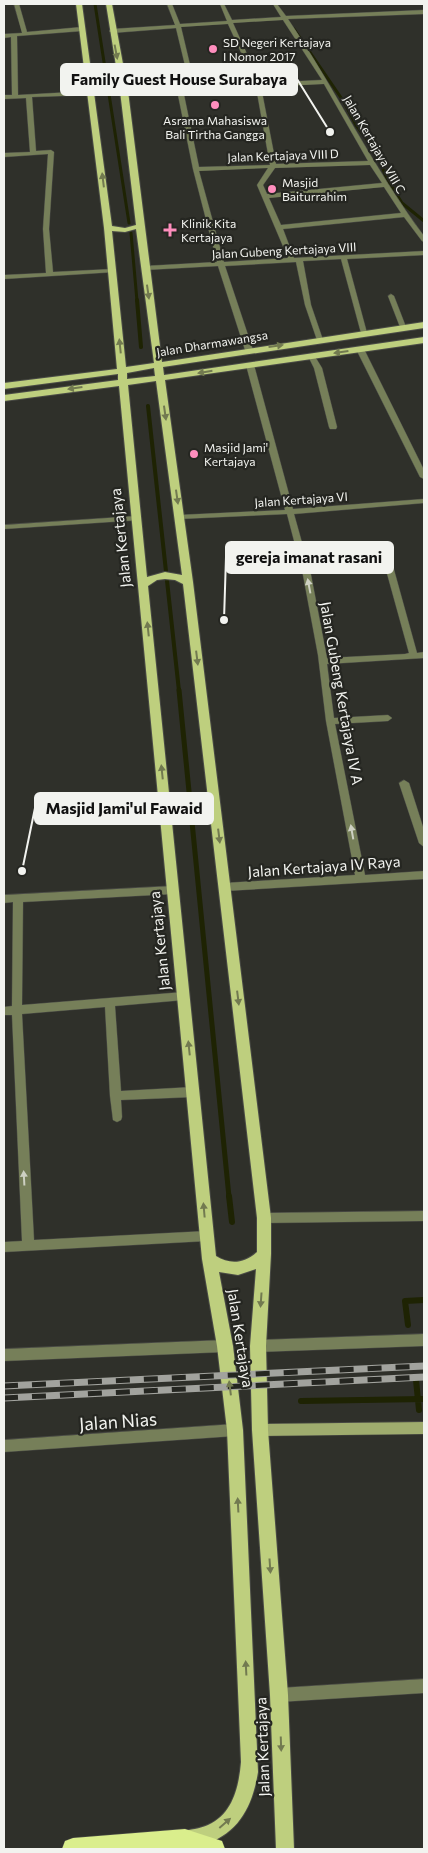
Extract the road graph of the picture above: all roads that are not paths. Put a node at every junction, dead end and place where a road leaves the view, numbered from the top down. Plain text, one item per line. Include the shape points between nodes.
1 (16, 4) edge
2 (79, 4) edge
3 (109, 4) edge
4 (169, 4) edge
5 (222, 4) edge
6 (275, 4) edge
7 (424, 12) edge
8 (287, 18) junction
9 (232, 22) junction
10 (178, 26) junction
11 (82, 29) junction
12 (112, 31) junction
13 (25, 34) junction
14 (14, 35) junction
15 (4, 36) edge
16 (326, 82) junction
17 (258, 84) junction
18 (193, 88) junction
19 (180, 89) junction
20 (124, 91) junction
21 (91, 93) junction
22 (15, 96) junction
23 (29, 96) junction
24 (4, 97) edge
25 (33, 154) junction
26 (4, 155) edge
27 (371, 163) junction
28 (273, 166) junction
29 (196, 169) junction
30 (385, 186) junction
31 (265, 196) junction
32 (405, 216) junction
33 (140, 226) junction
34 (280, 227) junction
35 (108, 228) junction
36 (424, 240) edge
37 (424, 253) edge
38 (344, 259) junction
39 (295, 261) junction
40 (221, 264) junction
41 (145, 268) junction
42 (113, 271) junction
43 (50, 274) junction
44 (4, 277) edge
45 (391, 296) dead end
46 (424, 324) edge
47 (403, 328) junction
48 (364, 333) junction
49 (320, 340) junction
50 (424, 340) edge
51 (360, 349) junction
52 (248, 350) junction
53 (312, 356) junction
54 (158, 364) junction
55 (250, 365) junction
56 (122, 370) junction
57 (160, 378) junction
58 (123, 382) junction
59 (4, 386) edge
60 (4, 398) edge
61 (333, 427) dead end
62 (424, 477) edge
63 (424, 501) edge
64 (288, 512) junction
65 (180, 517) junction
66 (137, 518) junction
67 (4, 527) edge
68 (387, 559) dead end
69 (183, 579) junction
70 (148, 582) junction
71 (424, 655) edge
72 (410, 656) junction
73 (322, 661) junction
74 (388, 718) dead end
75 (330, 721) junction
76 (404, 783) dead end
77 (424, 843) edge
78 (424, 875) edge
79 (361, 880) junction
80 (225, 887) junction
81 (173, 890) junction
82 (4, 899) edge
83 (18, 899) junction
84 (184, 996) junction
85 (110, 1001) junction
86 (17, 1010) junction
87 (4, 1012) edge
88 (193, 1092) junction
89 (115, 1096) junction
90 (117, 1117) dead end
91 (424, 1216) edge
92 (264, 1218) junction
93 (207, 1236) junction
94 (28, 1246) junction
95 (4, 1247) edge
96 (264, 1254) junction
97 (209, 1259) junction
98 (424, 1340) edge
99 (225, 1346) junction
100 (258, 1346) junction
101 (4, 1354) edge
102 (424, 1428) edge
103 (235, 1430) junction
104 (260, 1430) junction
105 (4, 1446) edge
106 (424, 1686) edge
107 (279, 1695) junction
108 (185, 1840) junction
109 (73, 1849) edge
110 (214, 1849) edge
111 (285, 1849) edge

1 - 13 street
2 - 11 main road, Jalan Kertajaya
3 - 12 main road, Jalan Kertajaya
4 - 10 street
5 - 9 street
6 - 8 street, Jalan Kertajaya VIII C
7 - 8 street
8 - 9 street
8 - 16 street, Jalan Kertajaya VIII C
9 - 10 street
9 - 17 street
10 - 12 street
10 - 18 street
11 - 13 street
11 - 21 main road, Jalan Kertajaya
12 -> 20 main road, Jalan Kertajaya
13 - 14 street
14 - 15 street
14 - 22 street
16 - 17 street
16 - 27 street, Jalan Kertajaya VIII C
17 - 18 street
17 - 28 street
18 - 19 street
19 - 20 street
19 - 29 street
20 - 33 main road, Jalan Kertajaya
21 - 23 street
35 -> 21 main road, Jalan Kertajaya
22 - 23 street
22 - 24 street
23 - 25 street
25 - 26 street
25 - 43 street via 51,152 46,229
27 - 28 street, Jalan Kertajaya VIII D
27 - 30 street, Jalan Kertajaya VIII C
28 - 29 street, Jalan Kertajaya VIII D
28 - 31 street via 260,183
29 - 40 street
30 - 31 street
30 - 32 street, Jalan Kertajaya VIII C
31 - 34 street
32 - 34 street
32 - 36 street, Jalan Kertajaya VIII C
33 - 35 main road via 125,230
33 - 41 main road, Jalan Kertajaya
34 - 39 street
35 - 42 main road, Jalan Kertajaya
37 - 38 street, Jalan Gubeng Kertajaya VIII
38 - 39 street, Jalan Gubeng Kertajaya VIII
38 - 48 street
39 - 40 street, Jalan Gubeng Kertajaya VIII
39 - 49 street
40 - 41 street, Jalan Gubeng Kertajaya VIII
40 - 52 street
41 -> 54 main road, Jalan Kertajaya
42 - 43 street
56 -> 42 main road, Jalan Kertajaya
43 - 44 street
45 - 47 street
46 - 47 main road, Jalan Dharmawangsa
47 - 48 main road, Jalan Dharmawangsa
48 - 49 main road, Jalan Dharmawangsa
52 -> 49 main road, Jalan Dharmawangsa
50 - 51 main road, Jalan Dharmawangsa
51 -> 53 main road, Jalan Dharmawangsa
51 - 62 street
52 - 54 main road, Jalan Dharmawangsa
53 - 55 main road, Jalan Dharmawangsa
53 - 61 street
54 - 56 main road, Jalan Dharmawangsa
54 - 57 main road, Jalan Kertajaya
55 -> 57 main road, Jalan Dharmawangsa
55 - 64 street, Jalan Gubeng Kertajaya IV A
56 - 58 main road, Jalan Kertajaya
56 - 59 main road, Jalan Dharmawangsa
57 - 58 main road, Jalan Dharmawangsa
57 -> 65 main road, Jalan Kertajaya
58 -> 60 main road, Jalan Dharmawangsa
58 - 66 main road, Jalan Kertajaya
63 - 64 street, Jalan Kertajaya VI
64 - 65 street, Jalan Kertajaya VI
73 -> 64 street, Jalan Gubeng Kertajaya IV A via 307,575
65 - 69 main road, Jalan Kertajaya
66 - 67 street
66 - 70 main road, Jalan Kertajaya
68 - 72 street via 413,648
69 - 70 main road via 165,575
69 -> 80 main road, Jalan Kertajaya
81 -> 70 main road, Jalan Kertajaya
71 - 72 street
72 - 73 street
73 - 75 street, Jalan Gubeng Kertajaya IV A
74 - 75 street
79 -> 75 street, Jalan Gubeng Kertajaya IV A
76 - 77 street
78 - 79 street, Jalan Kertajaya IV Raya
79 - 80 street, Jalan Kertajaya IV Raya
80 -> 92 main road, Jalan Kertajaya
81 - 83 street
81 - 84 main road, Jalan Kertajaya
82 - 83 street
83 - 86 street
84 - 85 street
88 -> 84 main road, Jalan Kertajaya
85 - 86 street
85 - 89 street
86 - 87 street
94 -> 86 street
88 - 89 street
93 -> 88 main road, Jalan Kertajaya
89 - 90 street
91 - 92 street
92 - 96 main road, Jalan Kertajaya
93 - 94 street
93 - 97 main road, Jalan Kertajaya
94 - 95 street
96 - 97 main road via 252,1265 236,1269 221,1267
96 -> 100 main road, Jalan Kertajaya
97 - 99 main road, Jalan Kertajaya
98 - 100 street
99 - 101 street
103 -> 99 main road, Jalan Kertajaya
100 - 104 main road, Jalan Kertajaya
102 - 104 street
103 - 105 street, Jalan Nias
108 -> 103 main road, Jalan Kertajaya via 217,1830 230,1819 241,1805 248,1786 249,1744
104 -> 107 main road, Jalan Kertajaya
106 - 107 street
107 -> 111 main road, Jalan Kertajaya
108 - 109 highway
108 - 110 highway

